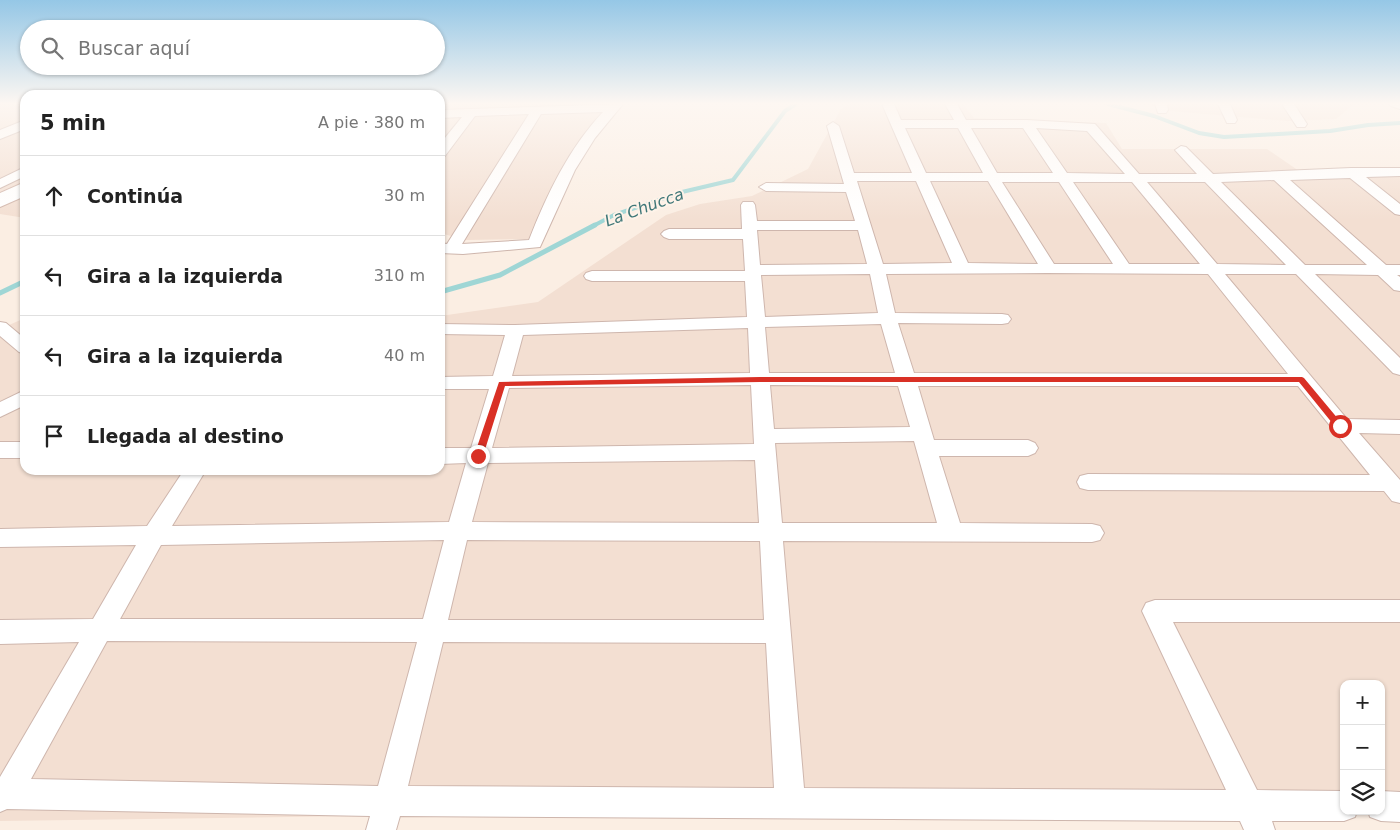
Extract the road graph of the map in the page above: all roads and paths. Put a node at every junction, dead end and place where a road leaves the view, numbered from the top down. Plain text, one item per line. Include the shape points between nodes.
1 (516, 143) edge
2 (583, 143) edge
3 (838, 143) edge
4 (906, 143) edge
5 (973, 143) edge
6 (1040, 143) edge
7 (1105, 143) edge
8 (1181, 150) dead end
9 (1352, 172) junction
10 (1400, 172) edge
11 (20, 174) edge
12 (1278, 176) junction
13 (992, 177) junction
14 (1065, 177) junction
15 (1136, 177) junction
16 (920, 178) junction
17 (1209, 178) junction
18 (850, 182) junction
19 (0, 184) edge
20 (766, 187) dead end
21 (20, 191) edge
22 (0, 201) edge
23 (748, 205) dead end
24 (1400, 211) edge
25 (863, 226) junction
26 (750, 229) junction
27 (669, 234) dead end
28 (446, 248) edge
29 (962, 268) junction
30 (877, 269) junction
31 (1048, 269) junction
32 (1211, 269) junction
33 (1300, 269) junction
34 (1125, 270) junction
35 (1382, 270) junction
36 (1400, 270) edge
37 (753, 273) junction
38 (592, 276) dead end
39 (1400, 286) edge
40 (888, 318) junction
41 (1002, 319) dead end
42 (756, 321) junction
43 (0, 328) edge
44 (445, 329) edge
45 (515, 330) junction
46 (20, 341) edge
47 (20, 343) edge
48 (0, 349) edge
49 (1400, 369) edge
50 (760, 379) junction
51 (906, 380) junction
52 (1302, 380) junction
53 (445, 383) edge
54 (502, 383) junction
55 (20, 400) edge
56 (0, 410) edge
57 (1340, 426) junction
58 (1400, 427) edge
59 (924, 441) junction
60 (765, 444) junction
61 (1028, 448) dead end
62 (0, 450) edge
63 (20, 450) edge
64 (445, 456) edge
65 (478, 456) junction
66 (192, 475) edge
67 (1088, 482) dead end
68 (1395, 489) edge
69 (458, 531) junction
70 (771, 532) junction
71 (951, 532) junction
72 (1092, 533) dead end
73 (153, 537) junction
74 (0, 538) edge
75 (1400, 611) edge
76 (100, 630) junction
77 (433, 630) junction
78 (0, 632) edge
79 (778, 632) junction
80 (2, 792) edge
81 (389, 801) junction
82 (790, 804) junction
83 (1385, 806) edge
84 (1400, 806) edge
85 (1340, 807) edge
86 (1254, 818) edge
87 (381, 830) edge

1 - 28 street
2 - 28 street via 551,201 535,244
3 - 18 street
4 - 16 street
5 - 13 street
6 - 14 street
7 - 15 street
8 - 17 street
9 - 10 street
9 - 12 street
9 - 24 street
11 - 19 street
12 - 17 street
12 - 35 street
13 - 14 street
13 - 16 street
13 - 31 street
14 - 15 street
14 - 34 street
15 - 17 street
15 - 32 street
16 - 18 street
16 - 29 street
17 - 33 street
18 - 20 street
18 - 25 street
21 - 22 main road
23 - 26 street
25 - 26 street
25 - 30 street
26 - 27 street
26 - 37 street
29 - 30 street
29 - 31 street
30 - 37 street
30 - 40 street
31 - 34 street
32 - 33 street
32 - 34 street
32 - 52 street
33 - 35 street
33 - 49 street
35 - 36 street
35 - 39 street
37 - 38 street
37 - 42 street
40 - 41 street
40 - 42 street
40 - 51 street
42 - 45 street
42 - 50 street
43 - 46 street
44 - 45 street
45 - 54 street
47 - 48 street
50 - 51 street
50 - 54 street
50 - 60 street
51 - 52 street
51 - 59 street
52 - 57 street
53 - 54 street
54 - 65 street
55 - 56 street
57 - 58 street
57 - 68 street
59 - 60 street
59 - 61 street
59 - 71 street
60 - 65 street
60 - 70 street
62 - 63 street
64 - 65 street
65 - 69 street
66 - 73 street
67 - 68 street
69 - 70 street
69 - 73 street
69 - 77 street
70 - 71 street
70 - 79 street
71 - 72 street
73 - 74 street
73 - 76 street
75 - 86 street via 1155,611
76 - 77 street
76 - 78 street
76 - 80 street
77 - 79 street
77 - 81 street
79 - 82 street
80 - 81 street
81 - 82 street
81 - 87 street
82 - 86 street
83 - 84 street
85 - 86 street

